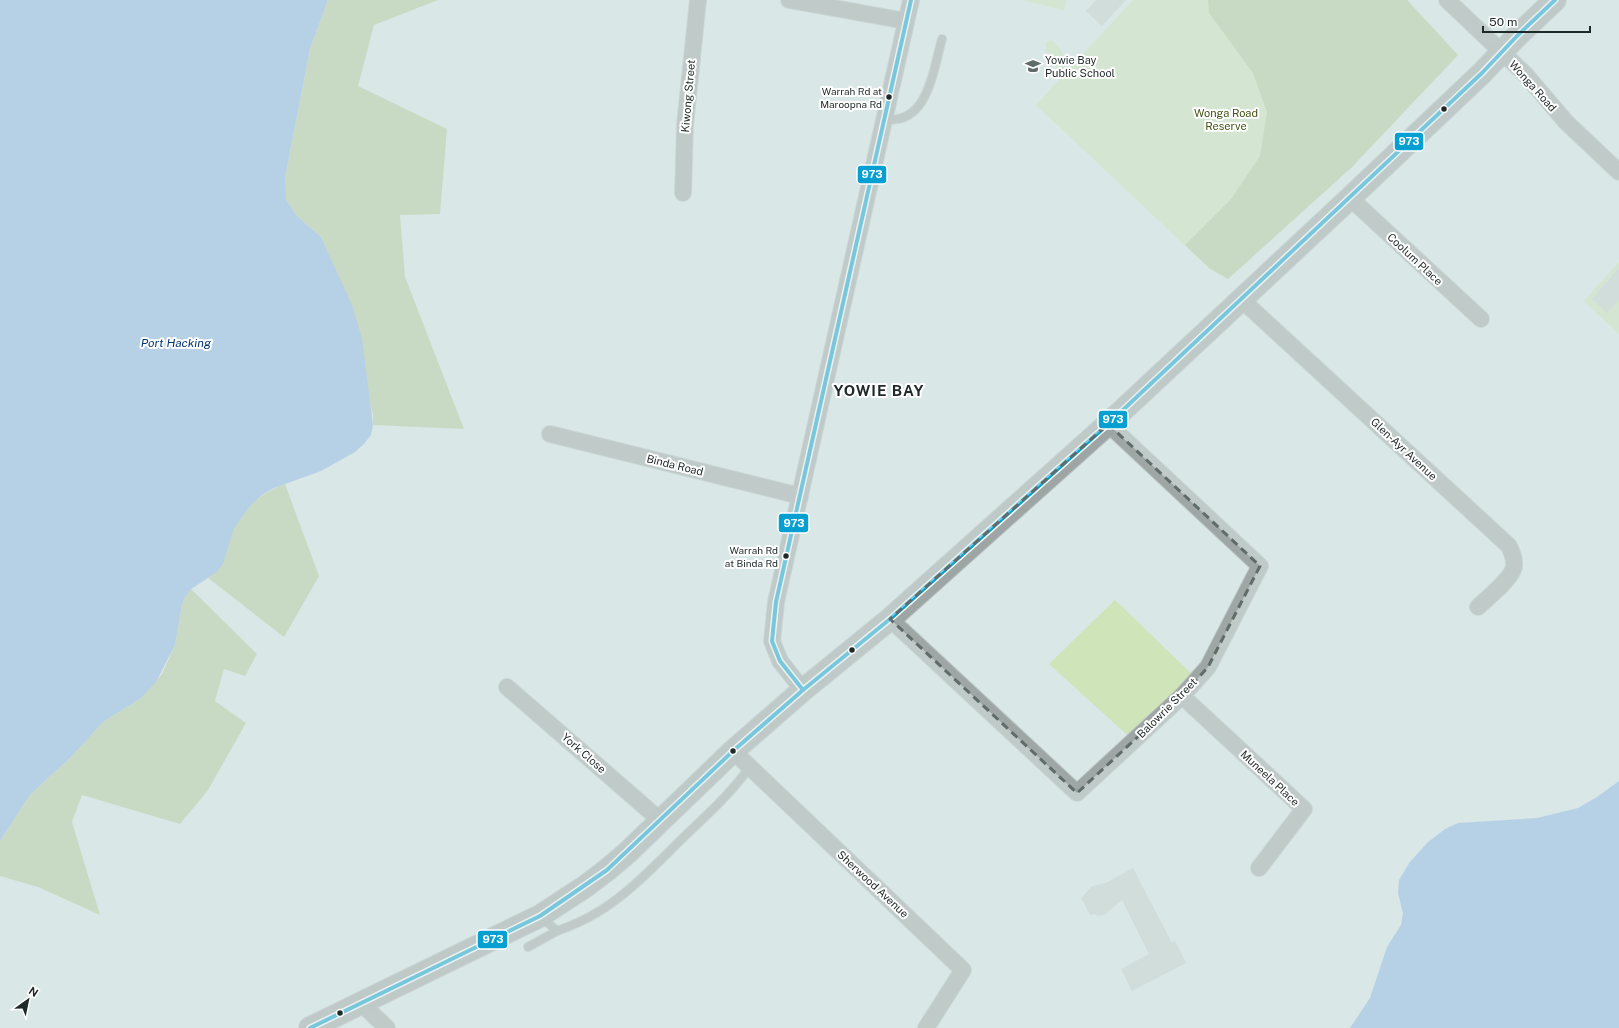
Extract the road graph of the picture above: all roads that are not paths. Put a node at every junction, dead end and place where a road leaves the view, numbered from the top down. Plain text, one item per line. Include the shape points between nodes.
1 (698, 0) edge
2 (788, 0) edge
3 (911, 0) edge
4 (1447, 0) edge
5 (1556, 0) edge
6 (906, 21) junction
7 (942, 39) dead end
8 (1503, 52) junction
9 (884, 119) junction
10 (1619, 172) edge
11 (683, 193) dead end
12 (1350, 198) junction
13 (1242, 300) junction
14 (1480, 319) dead end
15 (1108, 424) junction
16 (550, 434) dead end
17 (800, 496) junction
18 (1478, 608) dead end
19 (890, 619) junction
20 (507, 687) dead end
21 (803, 690) junction
22 (1182, 696) junction
23 (733, 751) junction
24 (749, 768) junction
25 (660, 820) junction
26 (1259, 868) dead end
27 (540, 916) junction
28 (556, 931) junction
29 (528, 947) dead end
30 (361, 1003) junction
31 (310, 1028) edge
32 (387, 1028) edge
33 (926, 1028) edge

1 - 11 street, Kiwong Street via 685,125
2 - 6 street
3 - 6 street
4 - 8 street, Wonga Road
5 - 8 street
6 - 9 street
7 - 9 lane via 928,89 919,107 896,121
8 - 10 street, Wonga Road via 1566,122
8 - 12 street
9 - 17 street
12 - 13 street
12 - 14 street, Coolum Place
13 - 15 street
13 - 18 street, Glen-Ayr Avenue via 1509,546 1514,557 1514,568 1508,578
15 - 19 street
15 - 22 street, Balowrie Street via 1260,566 1208,667
16 - 17 street, Binda Road
17 - 21 street via 776,602 772,641 780,661
19 - 21 street
19 - 22 street, Balowrie Street via 1077,793
20 - 25 street, York Close
21 - 23 street
22 - 26 street, Muneela Place via 1304,808
23 - 24 street, Sherwood Avenue
23 - 25 street
24 - 28 lane via 737,785 714,808 616,900 584,920
24 - 33 street, Sherwood Avenue via 963,970
25 - 27 street via 607,870
27 - 28 lane
27 - 30 street
28 - 29 lane
30 - 31 street
30 - 32 street

